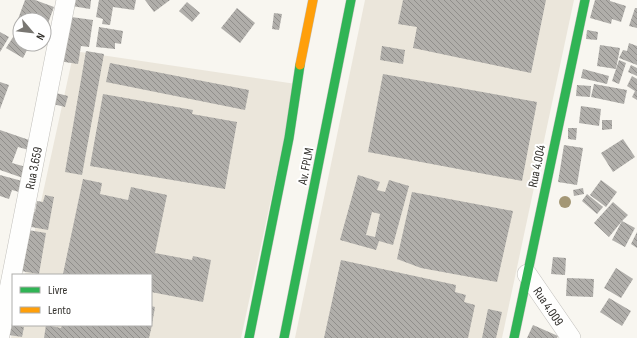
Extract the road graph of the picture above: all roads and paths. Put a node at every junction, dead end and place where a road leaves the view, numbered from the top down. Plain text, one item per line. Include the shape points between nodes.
1 (66, 0) edge
2 (313, 0) edge
3 (351, 0) edge
4 (585, 0) edge
5 (7, 264) edge
6 (527, 274) junction
7 (0, 335) edge
8 (248, 338) edge
9 (284, 338) edge
10 (514, 338) edge
11 (571, 338) edge

1 - 5 street, Rua 3.659
2 - 8 main road, Av. FPLM via 296,84 289,138
3 - 9 main road, Av. FPLM
4 - 6 main road, Rua 4.004
5 - 7 street, Rua 3.659
6 - 10 main road, Rua 4.004
6 - 11 street, Rua 4.009

